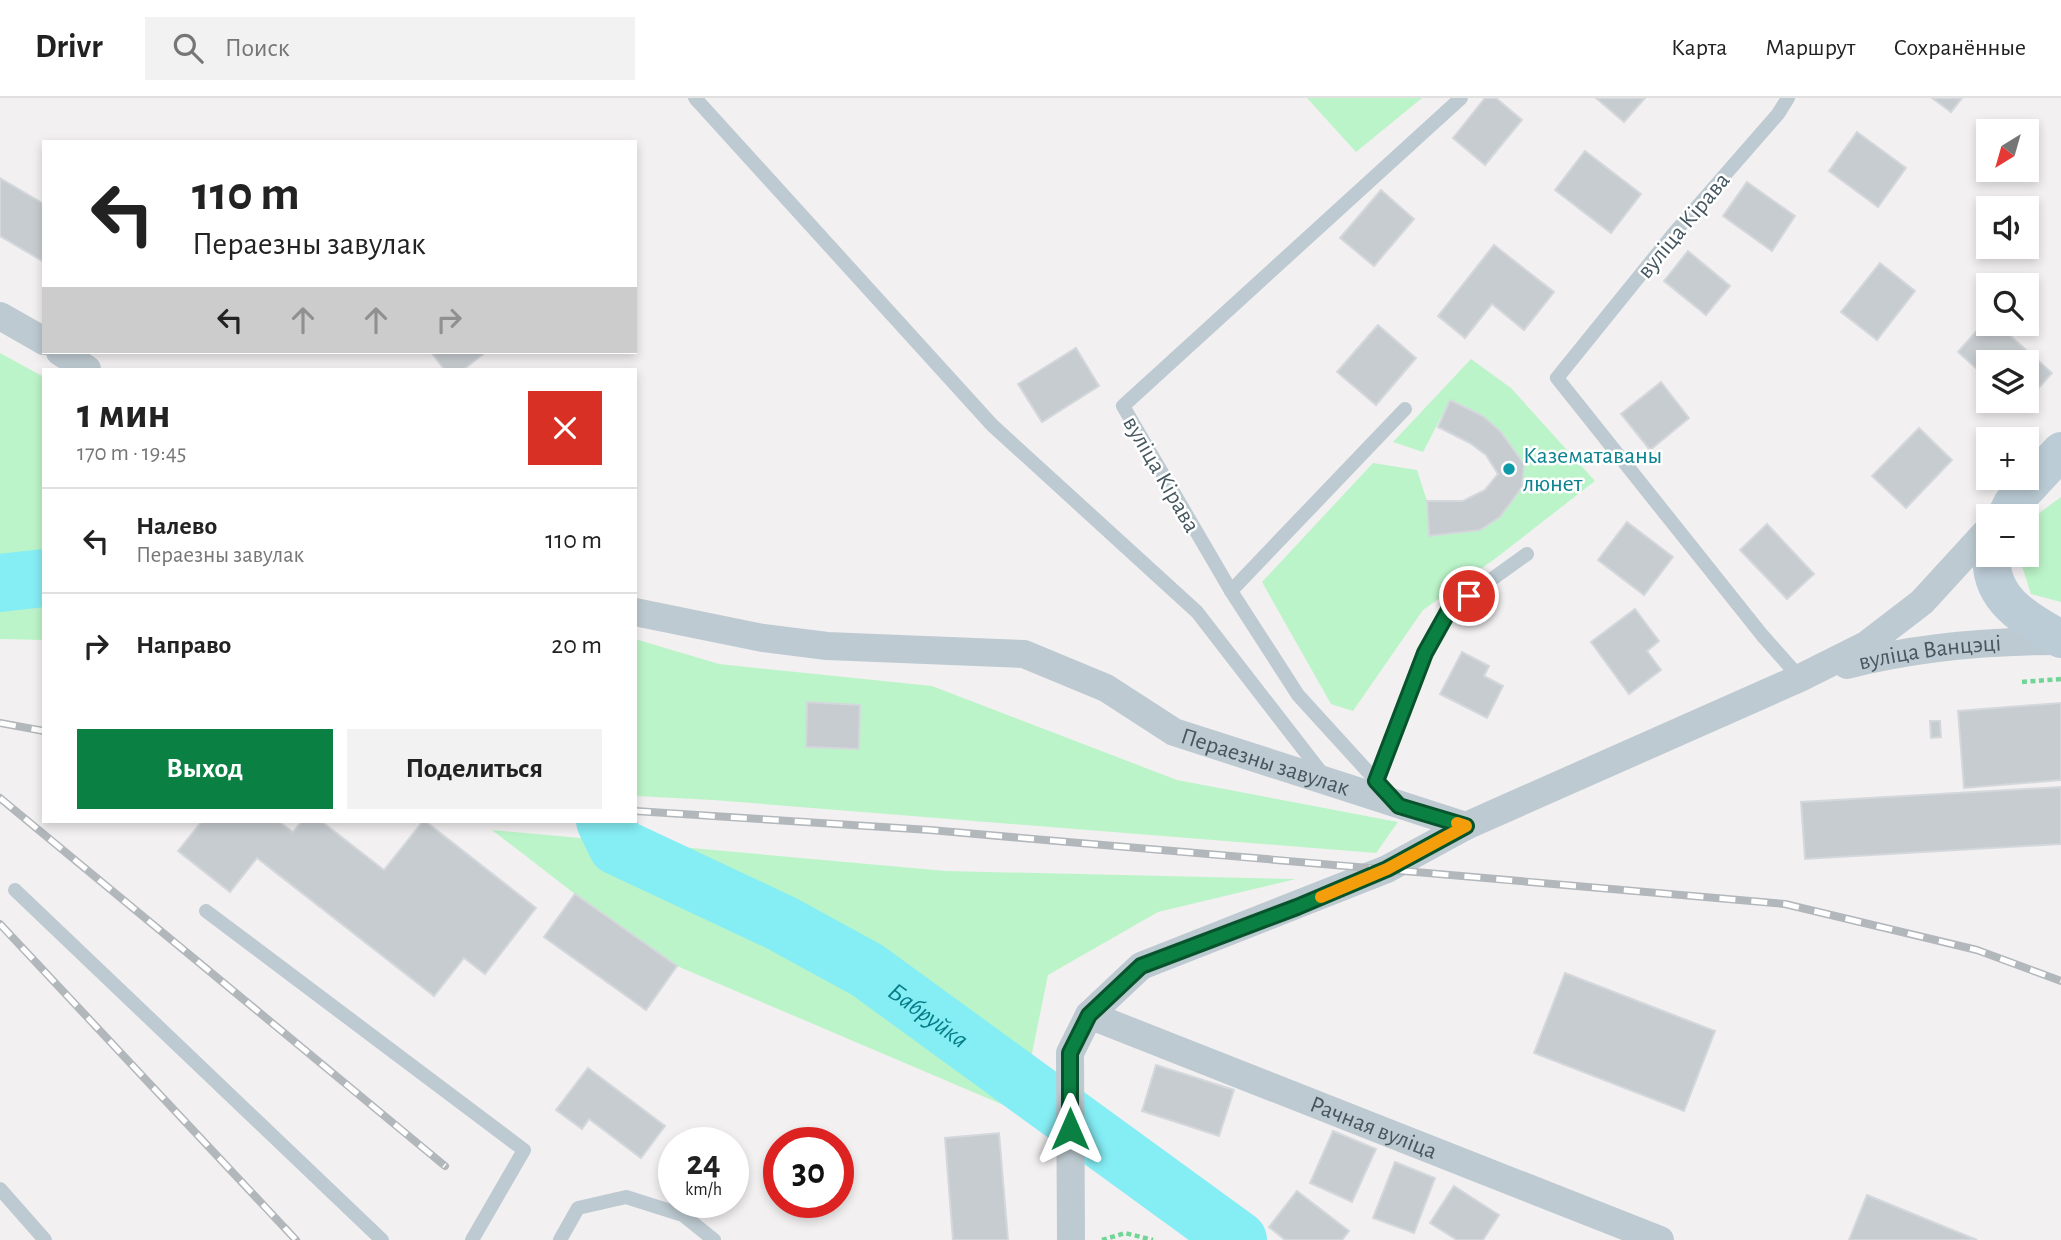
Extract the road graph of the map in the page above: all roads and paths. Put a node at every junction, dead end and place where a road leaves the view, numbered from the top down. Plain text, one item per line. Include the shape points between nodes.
1 (695, 98) edge
2 (1461, 98) edge
3 (1788, 98) edge
4 (0, 316) edge
5 (42, 340) edge
6 (63, 354) edge
7 (85, 368) edge
8 (1405, 409) dead end
9 (2061, 451) edge
10 (2014, 504) edge
11 (1976, 545) edge
12 (1527, 554) dead end
13 (1993, 567) edge
14 (1231, 591) junction
15 (637, 612) edge
16 (2061, 640) edge
17 (1800, 678) junction
18 (2061, 680) edge
19 (2022, 682) dead end
20 (1376, 781) junction
21 (1329, 782) junction
22 (1399, 806) junction
23 (1466, 826) junction
24 (15, 890) dead end
25 (206, 911) dead end
26 (1089, 1015) junction
27 (0, 1189) edge
28 (45, 1240) edge
29 (382, 1240) edge
30 (472, 1240) edge
31 (560, 1240) edge
32 (714, 1240) edge
33 (1071, 1240) edge
34 (1102, 1240) edge
35 (1153, 1240) edge
36 (1660, 1240) edge

1 - 21 lane via 992,425 1197,612
2 - 14 lane, вуліца Кірава via 1123,406
3 - 17 lane, вуліца Кірава via 1557,378
4 - 5 street
6 - 7 street
8 - 14 lane
9 - 10 main road
11 - 17 street via 1922,602 1866,645
12 - 20 lane via 1449,610 1425,653
13 - 16 main road via 1997,586 2007,600 2029,621
14 - 20 lane, вуліца Кірава via 1298,695
15 - 21 street, Пераезны завулак via 827,646 1024,654 1106,688 1174,732
16 - 17 street, вуліца Ванцэці via 1940,647
17 - 23 street
18 - 19 path
20 - 22 lane, вуліца Кірава
21 - 22 street, Пераезны завулак
22 - 23 street, Пераезны завулак
23 - 26 street via 1387,869 1141,966
24 - 29 lane
25 - 30 lane via 524,1150
26 - 33 street via 1070,1053
26 - 36 street, Рачная вуліца
27 - 28 lane
31 - 32 lane via 578,1208 626,1197 683,1215
34 - 35 path via 1125,1233

